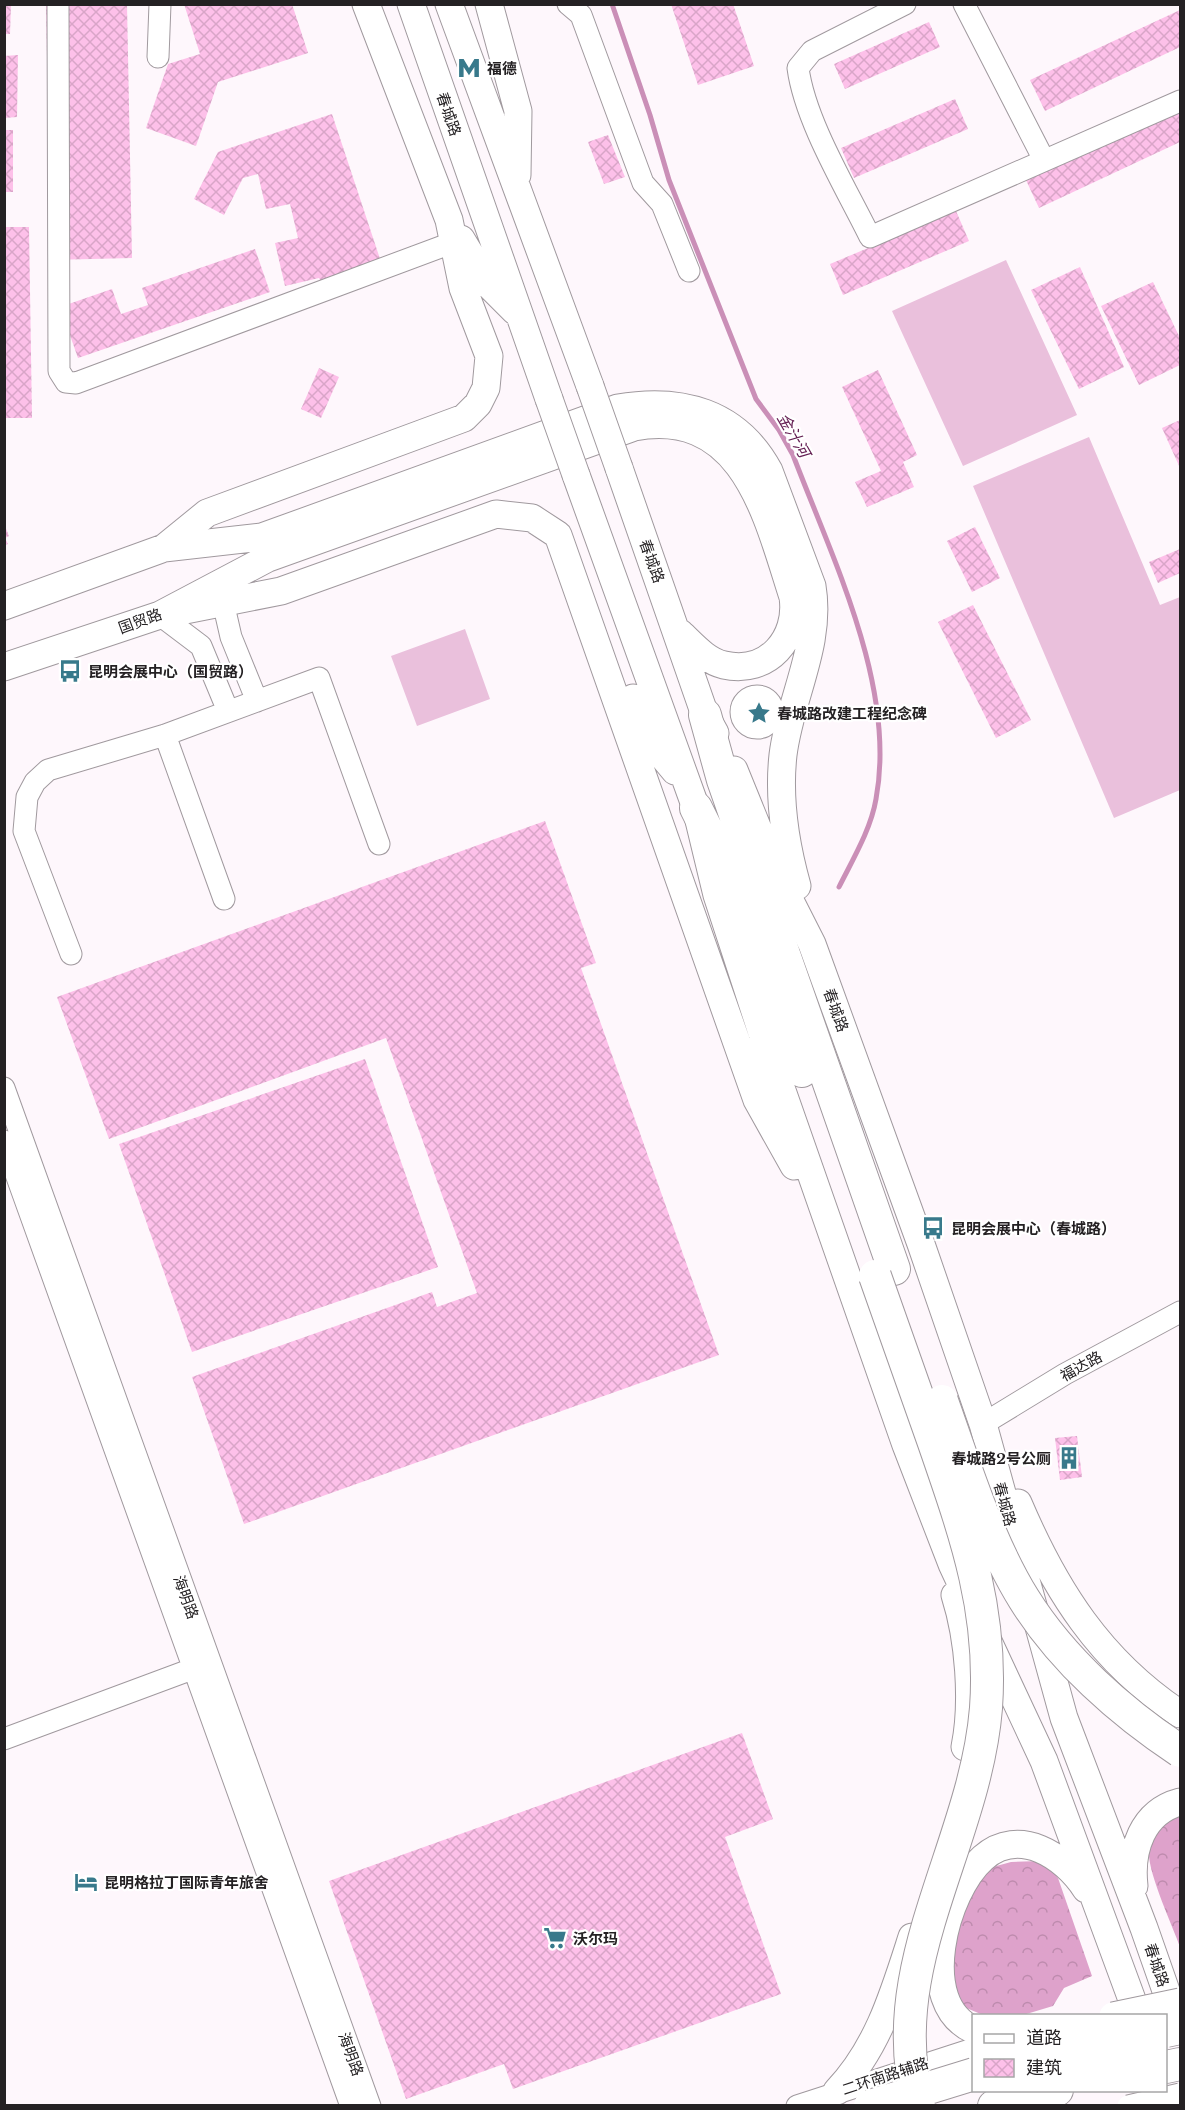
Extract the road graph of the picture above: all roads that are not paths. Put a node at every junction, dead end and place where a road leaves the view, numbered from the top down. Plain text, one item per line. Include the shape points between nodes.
1 (58, 4) edge
2 (160, 4) edge
3 (366, 4) edge
4 (385, 4) edge
5 (411, 4) edge
6 (449, 4) edge
7 (489, 4) edge
8 (568, 4) edge
9 (905, 4) edge
10 (964, 4) edge
11 (158, 57) dead end
12 (1180, 101) edge
13 (405, 107) junction
14 (1044, 160) junction
15 (517, 195) junction
16 (452, 231) junction
17 (689, 271) dead end
18 (518, 313) junction
19 (164, 548) junction
20 (577, 591) junction
21 (223, 602) junction
22 (4, 606) edge
23 (160, 615) junction
24 (677, 630) junction
25 (4, 667) edge
26 (257, 701) junction
27 (228, 711) junction
28 (705, 715) junction
29 (165, 735) junction
30 (692, 798) junction
31 (379, 844) dead end
32 (224, 899) dead end
33 (812, 944) junction
34 (71, 954) dead end
35 (4, 1088) edge
36 (4, 1141) edge
37 (826, 1223) junction
38 (885, 1272) junction
39 (1180, 1312) edge
40 (982, 1424) junction
41 (910, 1454) junction
42 (201, 1666) junction
43 (1180, 1714) edge
44 (4, 1739) edge
45 (1180, 1751) edge
46 (1180, 1802) edge
47 (1144, 1928) junction
48 (1110, 1934) junction
49 (1180, 2002) edge
50 (1123, 2014) edge
51 (1137, 2014) edge
52 (972, 2029) edge
53 (1180, 2031) edge
54 (972, 2051) edge
55 (972, 2052) edge
56 (1180, 2072) edge
57 (972, 2075) edge
58 (972, 2081) edge
59 (1167, 2083) edge
60 (837, 2091) junction
61 (1032, 2092) edge
62 (1053, 2092) edge
63 (1156, 2092) edge
64 (1180, 2094) edge
65 (351, 2106) edge
66 (370, 2106) edge
67 (797, 2106) edge
68 (870, 2106) edge
69 (887, 2106) edge
70 (919, 2106) edge
71 (976, 2106) edge
72 (994, 2106) edge
73 (1127, 2106) edge

1 - 16 street via 59,371 66,382 76,383
2 - 11 street
3 - 13 main road
4 - 13 main road
5 - 18 main road, 春城路
6 - 15 main road, 春城路
7 - 15 main road via 518,111
8 - 17 street via 581,15 643,183 662,204
9 - 14 street via 812,51 798,68 816,124 870,237
10 - 14 street
12 - 14 street
13 - 16 main road
15 - 24 main road, 春城路, bridge
16 - 18 main road via 488,284
16 - 19 main road via 463,288 489,356 486,388 478,404 464,418 446,426 207,513
18 - 30 main road, 春城路, bridge
19 - 22 main road
19 - 33 main road via 262,537 618,408 678,405 696,409 732,428 759,454 769,471 806,566 815,603 813,637 783,754 781,807
20 - 21 main road via 558,535 532,518 496,514 281,591
20 - 30 main road via 612,646 650,741
20 - 37 main road via 757,1100
21 - 23 main road
21 - 26 street via 231,637
23 - 24 main road, 国贸路 via 267,558 634,427 655,423 709,436 739,465 762,507 795,611 790,633 777,652 746,666 713,661
23 - 25 main road, 国贸路
23 - 27 street via 201,646
24 - 28 main road, 春城路
26 - 27 street
26 - 31 street via 319,678
27 - 29 street
28 - 33 main road, 春城路 via 730,759 776,871
28 - 38 highway
29 - 32 street
29 - 34 street via 48,770 27,797 24,831
30 - 37 main road, 春城路 via 717,895
30 - 38 highway via 739,894
33 - 40 main road, 春城路
35 - 42 street, 海明路
36 - 42 street, 海明路
37 - 41 main road, 春城路
38 - 45 highway, bridge via 1002,1557 1024,1599 1090,1678
38 - 70 highway, bridge via 968,1540 986,1645 986,1711 976,1775 913,1985 909,2056
39 - 40 street, 福达路
40 - 43 main road via 1042,1555 1082,1623 1116,1663
40 - 47 main road, 春城路 via 1064,1718
41 - 48 main road, 春城路 via 952,1564 1044,1761
41 - 60 main road via 957,1601 970,1706 967,1737 953,1810 892,2000 864,2059
42 - 44 street
42 - 65 street, 海明路
42 - 66 street, 海明路
46 - 47 main road via 1149,1821 1134,1852 1136,1899
47 - 53 main road, 春城路
48 - 51 main road, 春城路
48 - 52 main road via 1096,1904 1065,1863 1034,1846 1019,1844 993,1851 975,1867 958,1896 947,1925 940,1966 941,1988 949,2010
49 - 50 main road, bridge
54 - 60 street, 二环南路辅路
55 - 69 main road via 922,2090
56 - 59 main road
57 - 68 highway, bridge
58 - 69 main road
60 - 67 street, 二环南路辅路
61 - 71 main road
62 - 72 highway
63 - 73 main road, bridge
64 - 73 street, bridge

